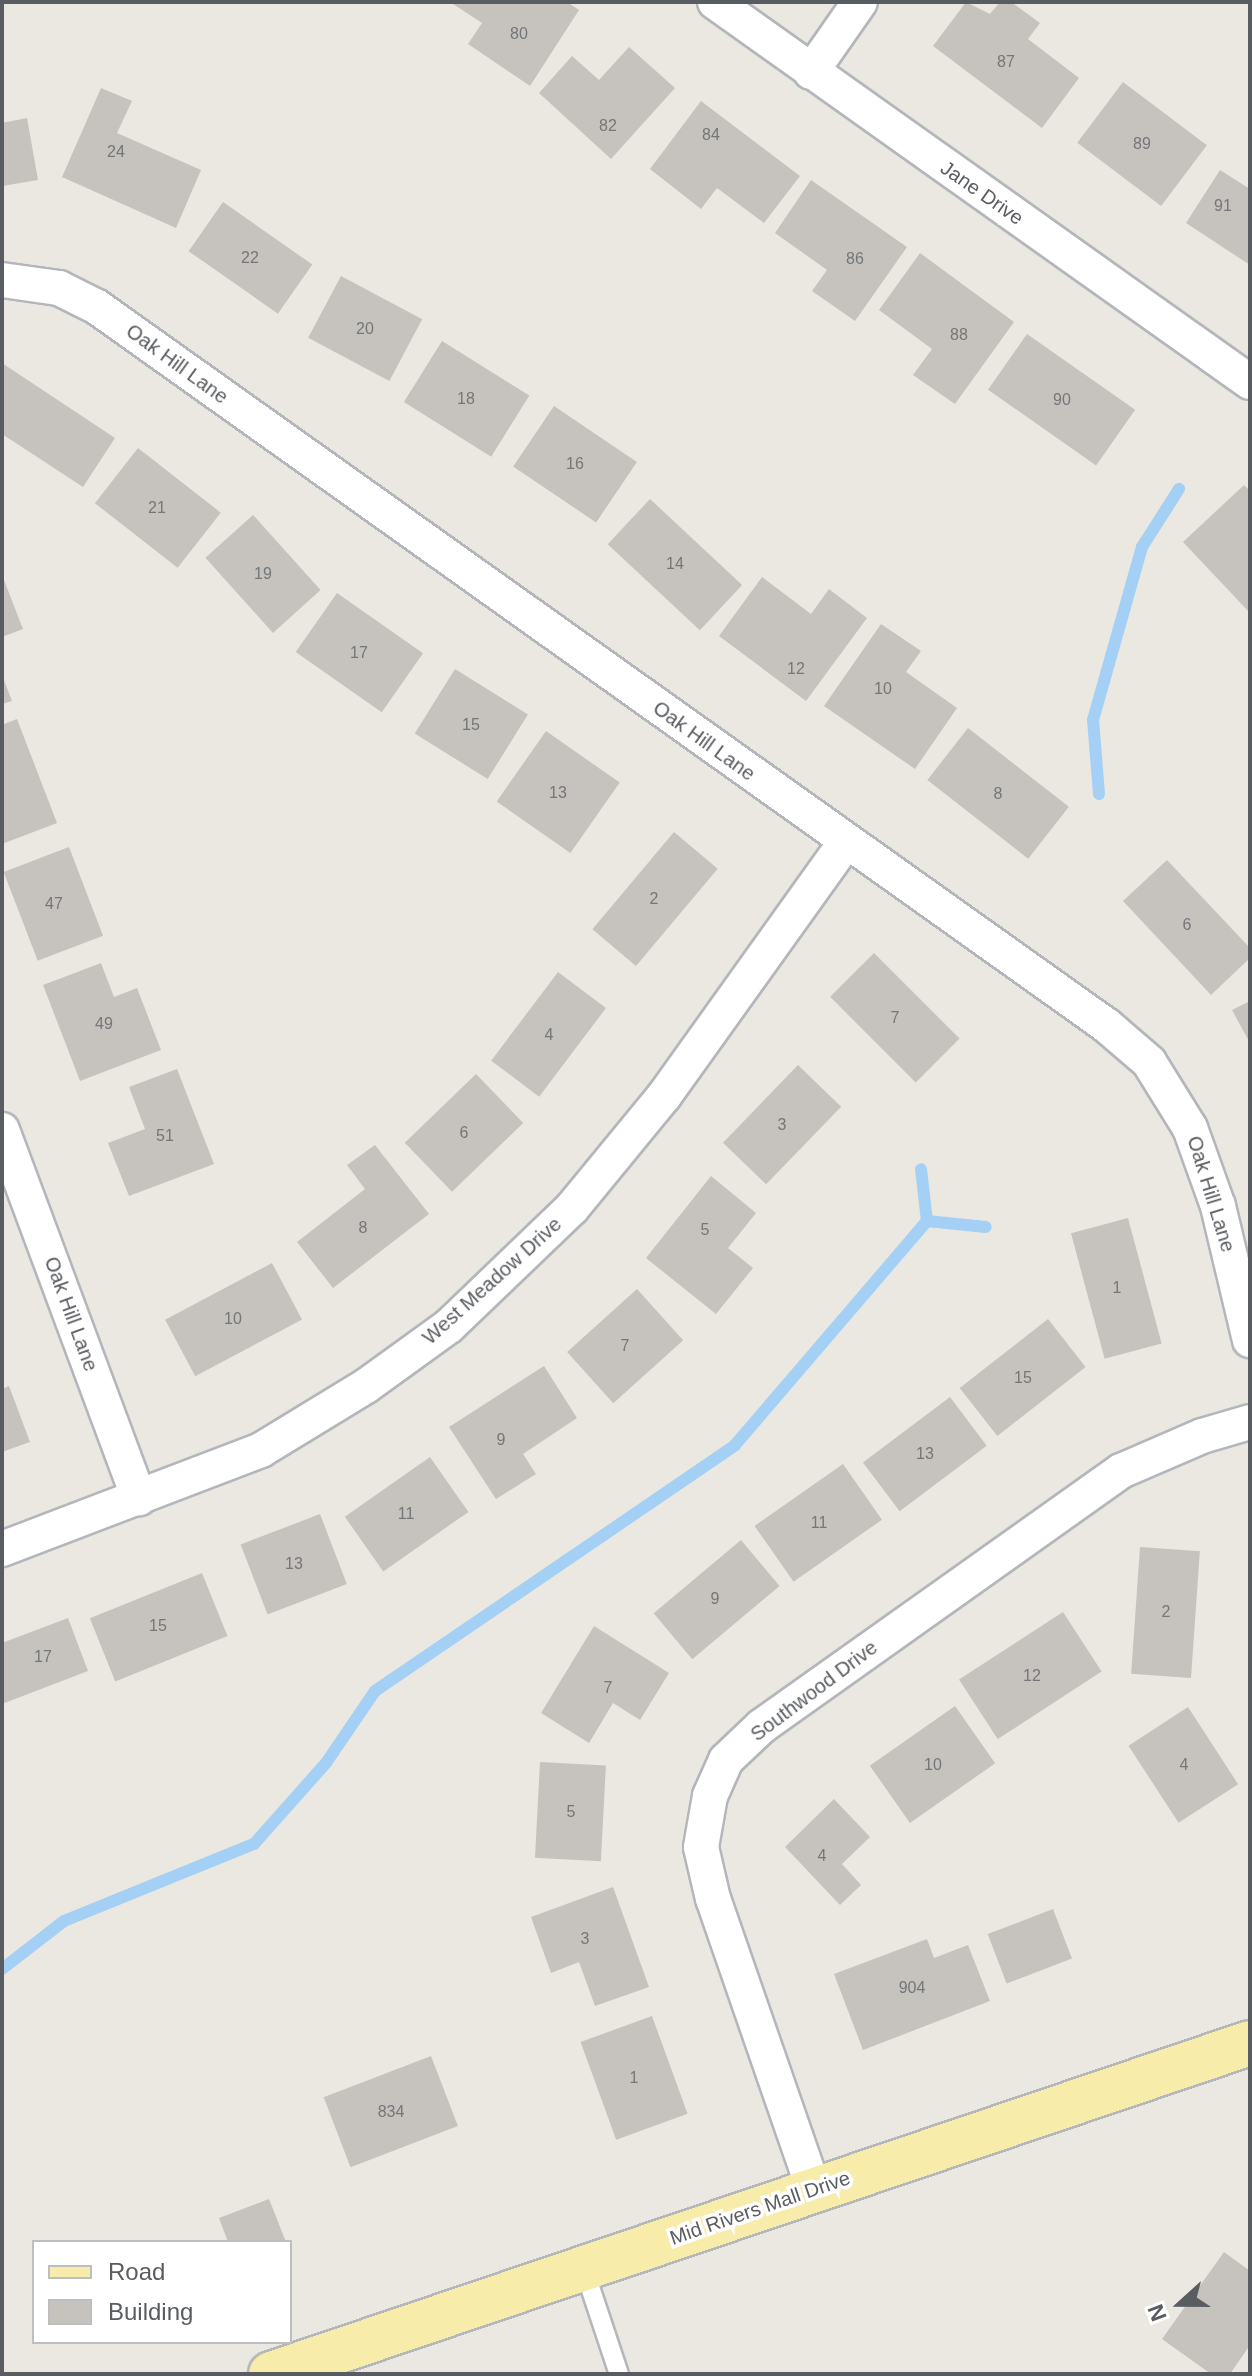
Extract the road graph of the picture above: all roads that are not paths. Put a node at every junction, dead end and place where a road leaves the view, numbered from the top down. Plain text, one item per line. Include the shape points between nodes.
1 (715, 2) edge
2 (860, 2) edge
3 (811, 72) junction
4 (2, 280) edge
5 (1250, 382) edge
6 (846, 842) junction
7 (2, 1130) edge
8 (1250, 1340) edge
9 (1250, 1422) edge
10 (139, 1498) junction
11 (2, 1549) edge
12 (1250, 2043) edge
13 (814, 2190) junction
14 (584, 2269) junction
15 (271, 2374) edge
16 (619, 2374) edge

1 - 3 street, Jane Drive
2 - 3 street
3 - 5 street, Jane Drive
4 - 6 street, Oak Hill Lane via 59,288 97,307
6 - 8 street, Oak Hill Lane via 1106,1025 1149,1062 1190,1128 1218,1206
6 - 10 street, West Meadow Drive via 664,1096 572,1208 449,1326 366,1386 261,1450
7 - 10 street, Oak Hill Lane
9 - 13 street, Southwood Drive via 1121,1471 762,1726 726,1760 710,1796 701,1847 713,1899
10 - 11 street, West Meadow Drive
12 - 13 main road, Mid Rivers Mall Drive
13 - 14 main road, Mid Rivers Mall Drive
14 - 15 main road, Mid Rivers Mall Drive
14 - 16 lane

